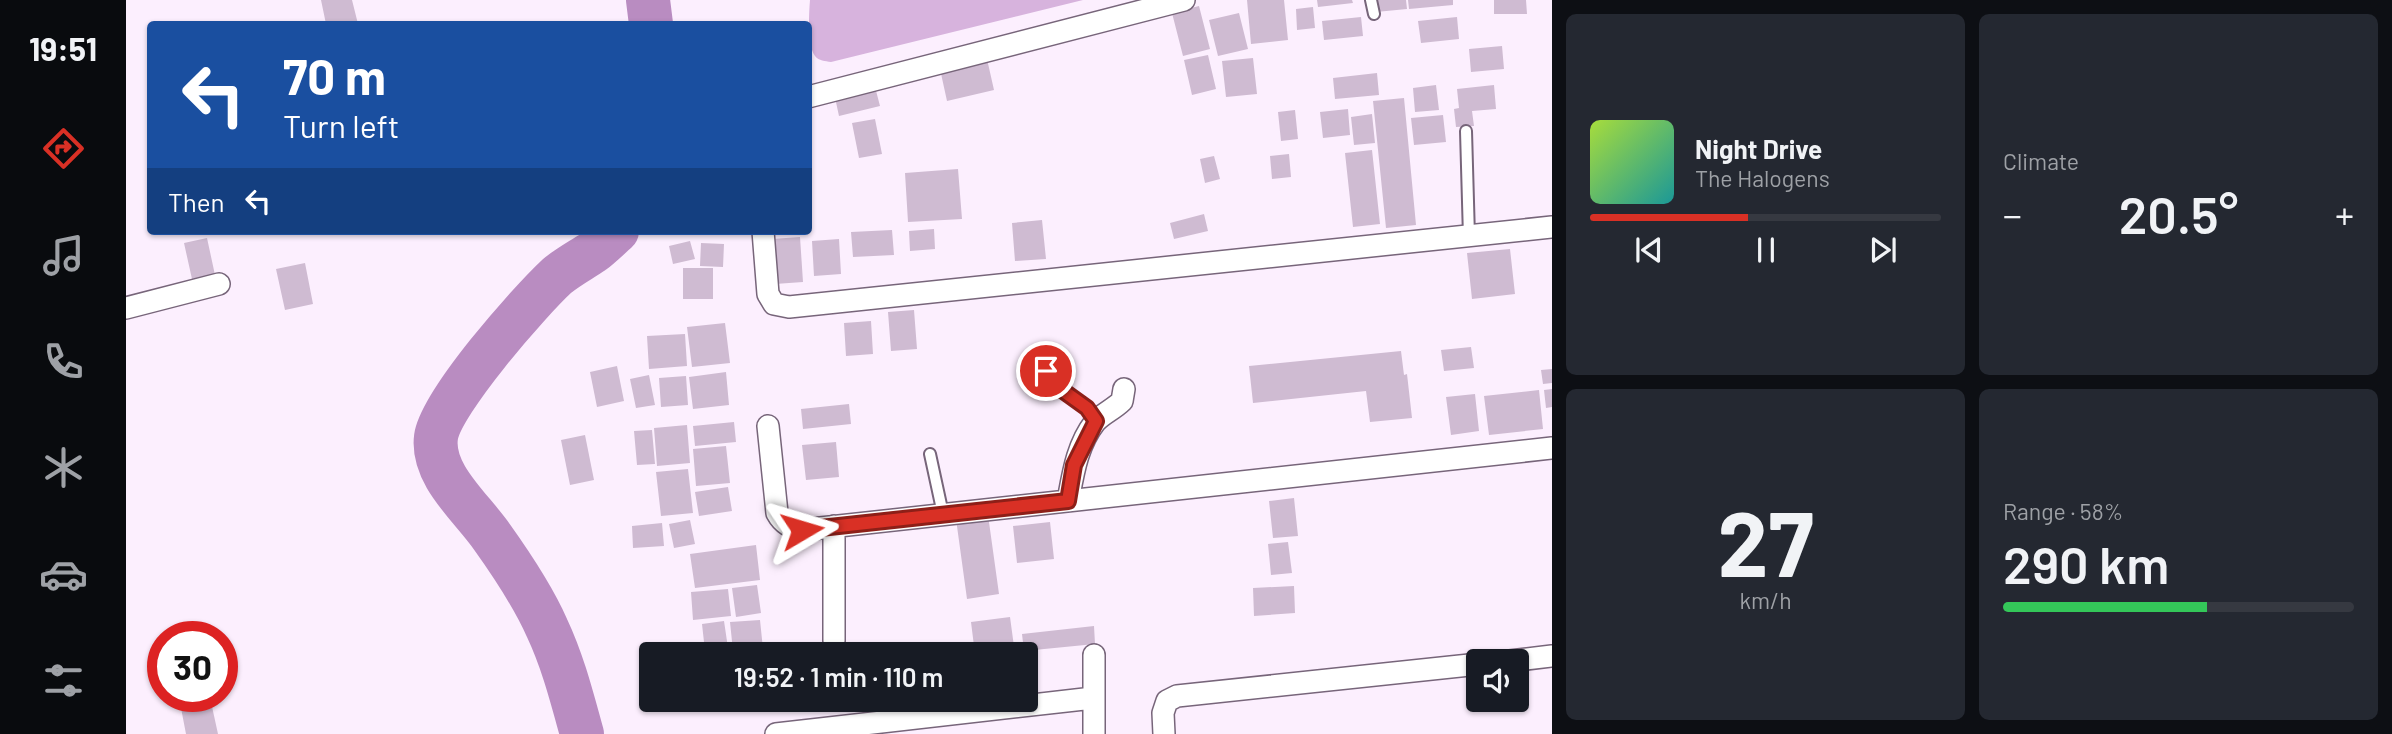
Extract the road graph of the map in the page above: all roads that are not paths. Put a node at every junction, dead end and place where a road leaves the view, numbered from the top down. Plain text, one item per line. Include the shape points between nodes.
1 (1184, 0) edge
2 (1371, 0) edge
3 (1374, 14) dead end
4 (812, 96) edge
5 (1466, 131) dead end
6 (1552, 227) edge
7 (763, 235) edge
8 (1469, 237) junction
9 (219, 284) dead end
10 (126, 308) edge
11 (1046, 371) dead end
12 (1124, 389) dead end
13 (1096, 421) junction
14 (768, 426) dead end
15 (1552, 448) edge
16 (930, 454) dead end
17 (1068, 501) junction
18 (943, 514) junction
19 (834, 526) junction
20 (834, 641) dead end
21 (1094, 655) dead end
22 (1552, 656) edge
23 (1529, 659) edge
24 (1466, 665) edge
25 (1093, 698) junction
26 (776, 734) edge
27 (1094, 734) edge
28 (1164, 734) edge

1 - 4 street
2 - 3 lane
5 - 8 lane
6 - 8 street
7 - 8 street via 768,295 774,304 789,307
9 - 10 street
11 - 13 lane
12 - 13 street via 1122,401
13 - 17 street via 1074,465
14 - 19 street via 781,521 802,530
15 - 17 street
16 - 18 lane
17 - 18 street
18 - 19 street
19 - 20 street
21 - 25 street
22 - 23 street
24 - 28 street via 1177,696 1167,701
25 - 26 street
25 - 27 street

